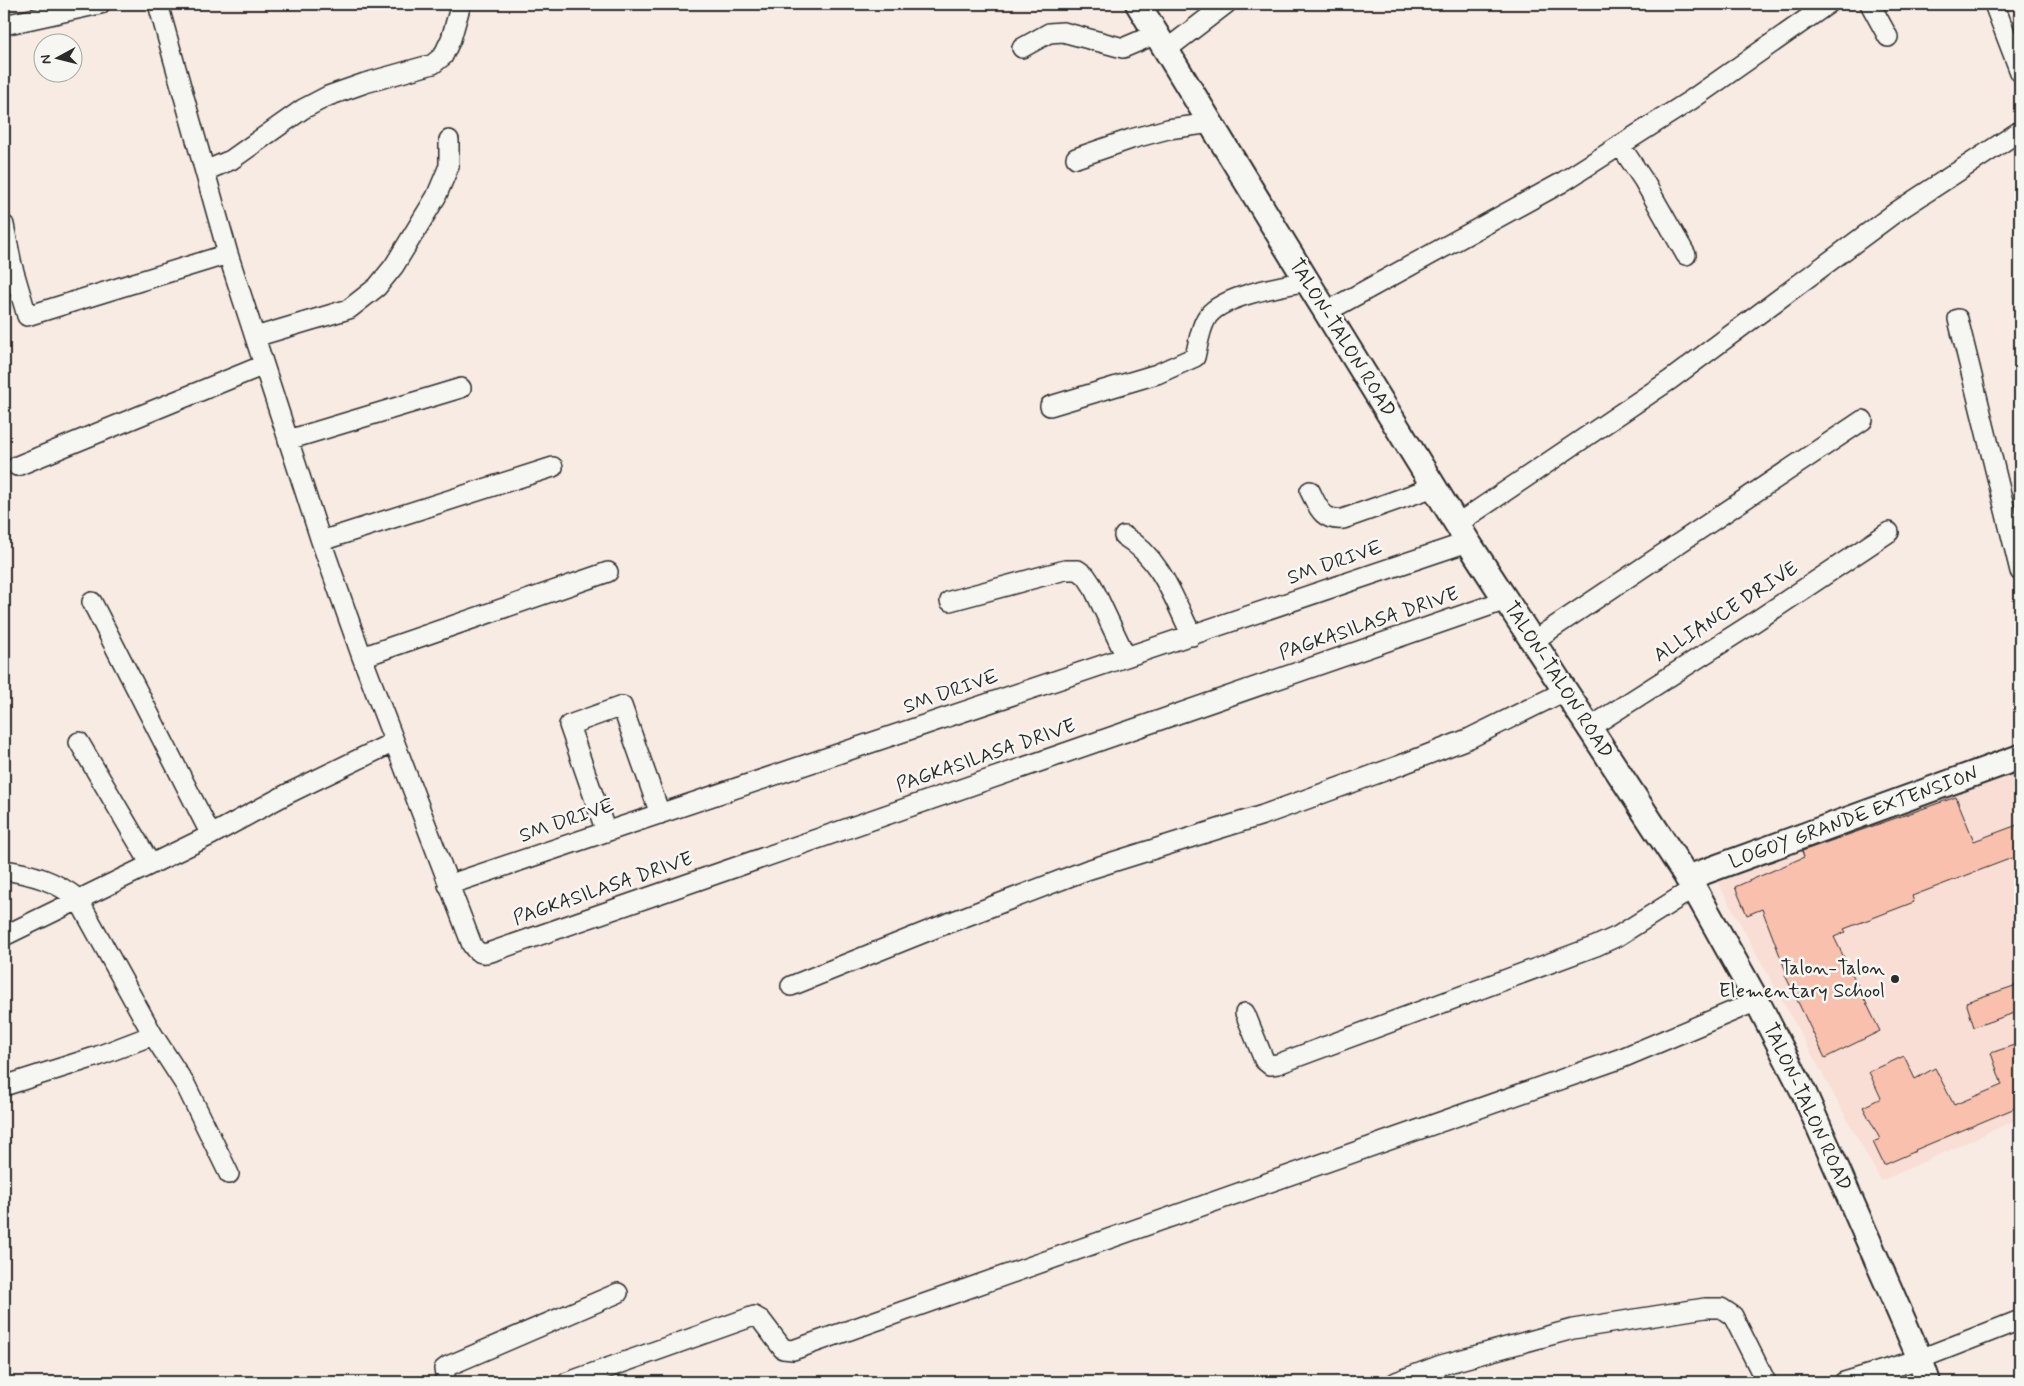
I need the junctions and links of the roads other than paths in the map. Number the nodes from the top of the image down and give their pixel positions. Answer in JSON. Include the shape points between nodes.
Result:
{"nodes":[{"id":1,"x":100,"y":4,"type":"edge"},
{"id":2,"x":158,"y":4,"type":"edge"},
{"id":3,"x":461,"y":4,"type":"edge"},
{"id":4,"x":1138,"y":4,"type":"edge"},
{"id":5,"x":1226,"y":4,"type":"edge"},
{"id":6,"x":1828,"y":4,"type":"edge"},
{"id":7,"x":1870,"y":4,"type":"edge"},
{"id":8,"x":1994,"y":4,"type":"edge"},
{"id":9,"x":1810,"y":9,"type":"edge"},
{"id":10,"x":4,"y":25,"type":"edge"},
{"id":11,"x":1888,"y":37,"type":"dead end"},
{"id":12,"x":1161,"y":42,"type":"junction"},
{"id":13,"x":1022,"y":48,"type":"dead end"},
{"id":14,"x":2020,"y":72,"type":"edge"},
{"id":15,"x":1212,"y":123,"type":"junction"},
{"id":16,"x":2020,"y":132,"type":"edge"},
{"id":17,"x":450,"y":140,"type":"dead end"},
{"id":18,"x":1620,"y":145,"type":"junction"},
{"id":19,"x":1076,"y":158,"type":"dead end"},
{"id":20,"x":205,"y":171,"type":"junction"},
{"id":21,"x":4,"y":225,"type":"edge"},
{"id":22,"x":228,"y":254,"type":"junction"},
{"id":23,"x":1686,"y":255,"type":"dead end"},
{"id":24,"x":8,"y":266,"type":"edge"},
{"id":25,"x":1307,"y":282,"type":"junction"},
{"id":26,"x":1326,"y":312,"type":"junction"},
{"id":27,"x":1958,"y":319,"type":"dead end"},
{"id":28,"x":255,"y":337,"type":"junction"},
{"id":29,"x":264,"y":365,"type":"junction"},
{"id":30,"x":461,"y":388,"type":"dead end"},
{"id":31,"x":1050,"y":406,"type":"dead end"},
{"id":32,"x":1863,"y":420,"type":"dead end"},
{"id":33,"x":288,"y":440,"type":"junction"},
{"id":34,"x":16,"y":466,"type":"dead end"},
{"id":35,"x":553,"y":468,"type":"dead end"},
{"id":36,"x":1434,"y":487,"type":"junction"},
{"id":37,"x":1310,"y":491,"type":"dead end"},
{"id":38,"x":1888,"y":532,"type":"dead end"},
{"id":39,"x":1463,"y":533,"type":"junction"},
{"id":40,"x":1124,"y":536,"type":"dead end"},
{"id":41,"x":321,"y":541,"type":"junction"},
{"id":42,"x":2020,"y":571,"type":"edge"},
{"id":43,"x":608,"y":572,"type":"dead end"},
{"id":44,"x":1506,"y":600,"type":"junction"},
{"id":45,"x":92,"y":602,"type":"dead end"},
{"id":46,"x":950,"y":602,"type":"dead end"},
{"id":47,"x":1192,"y":636,"type":"junction"},
{"id":48,"x":1533,"y":641,"type":"junction"},
{"id":49,"x":362,"y":657,"type":"junction"},
{"id":50,"x":1126,"y":657,"type":"junction"},
{"id":51,"x":1565,"y":691,"type":"junction"},
{"id":52,"x":1588,"y":728,"type":"junction"},
{"id":53,"x":79,"y":742,"type":"dead end"},
{"id":54,"x":394,"y":742,"type":"junction"},
{"id":55,"x":2020,"y":757,"type":"edge"},
{"id":56,"x":660,"y":814,"type":"junction"},
{"id":57,"x":606,"y":832,"type":"junction"},
{"id":58,"x":211,"y":835,"type":"junction"},
{"id":59,"x":150,"y":864,"type":"junction"},
{"id":60,"x":4,"y":870,"type":"edge"},
{"id":61,"x":1690,"y":883,"type":"junction"},
{"id":62,"x":448,"y":885,"type":"junction"},
{"id":63,"x":78,"y":899,"type":"junction"},
{"id":64,"x":4,"y":936,"type":"edge"},
{"id":65,"x":791,"y":986,"type":"dead end"},
{"id":66,"x":1757,"y":1001,"type":"junction"},
{"id":67,"x":1245,"y":1013,"type":"dead end"},
{"id":68,"x":153,"y":1035,"type":"junction"},
{"id":69,"x":4,"y":1086,"type":"edge"},
{"id":70,"x":229,"y":1174,"type":"dead end"},
{"id":71,"x":618,"y":1293,"type":"dead end"},
{"id":72,"x":2020,"y":1320,"type":"edge"},
{"id":73,"x":1922,"y":1375,"type":"edge"},
{"id":74,"x":446,"y":1382,"type":"edge"},
{"id":75,"x":568,"y":1382,"type":"edge"},
{"id":76,"x":1396,"y":1382,"type":"edge"},
{"id":77,"x":1766,"y":1382,"type":"edge"},
{"id":78,"x":1844,"y":1382,"type":"edge"}],
"edges":[{"from":1,"to":10,"type":"street"},
{"from":2,"to":20,"type":"street"},
{"from":3,"to":20,"type":"street","via":[[451,39],[443,56],[433,64],[328,96],[303,109],[231,160]]},
{"from":4,"to":12,"type":"street","name":"TALON-TALON ROAD"},
{"from":5,"to":12,"type":"street"},
{"from":6,"to":9,"type":"street"},
{"from":7,"to":11,"type":"street"},
{"from":8,"to":14,"type":"street"},
{"from":9,"to":18,"type":"street","via":[[1691,100]]},
{"from":12,"to":13,"type":"street","via":[[1123,48],[1062,32],[1049,34]]},
{"from":12,"to":15,"type":"street","name":"TALON-TALON ROAD"},
{"from":15,"to":19,"type":"street","via":[[1159,132]]},
{"from":15,"to":25,"type":"street","name":"TALON-TALON ROAD"},
{"from":16,"to":39,"type":"street","name":"SM DRIVE","via":[[1896,212]]},
{"from":17,"to":28,"type":"street","via":[[449,166],[436,197],[394,266],[377,287],[349,309]]},
{"from":18,"to":23,"type":"street"},
{"from":18,"to":26,"type":"street","via":[[1561,183]]},
{"from":20,"to":22,"type":"street"},
{"from":21,"to":24,"type":"street"},
{"from":22,"to":24,"type":"street","via":[[27,316]]},
{"from":22,"to":28,"type":"street"},
{"from":25,"to":26,"type":"street","name":"TALON-TALON ROAD"},
{"from":25,"to":31,"type":"street","via":[[1255,292],[1217,307],[1206,319],[1195,357],[1157,374]]},
{"from":26,"to":36,"type":"street","name":"TALON-TALON ROAD"},
{"from":27,"to":42,"type":"street"},
{"from":28,"to":29,"type":"street"},
{"from":29,"to":33,"type":"street"},
{"from":29,"to":34,"type":"street"},
{"from":30,"to":33,"type":"street"},
{"from":32,"to":48,"type":"street"},
{"from":33,"to":41,"type":"street"},
{"from":35,"to":41,"type":"street"},
{"from":36,"to":37,"type":"street","via":[[1334,520],[1323,514]]},
{"from":36,"to":39,"type":"street","name":"TALON-TALON ROAD"},
{"from":38,"to":52,"type":"street","name":"ALLIANCE DRIVE"},
{"from":39,"to":44,"type":"street","name":"TALON-TALON ROAD"},
{"from":39,"to":47,"type":"street","name":"SM DRIVE"},
{"from":40,"to":47,"type":"street","via":[[1149,555]]},
{"from":41,"to":49,"type":"street"},
{"from":43,"to":49,"type":"street"},
{"from":44,"to":48,"type":"street","name":"TALON-TALON ROAD"},
{"from":44,"to":62,"type":"street","name":"PAGKASILASA DRIVE","via":[[491,952],[475,950]]},
{"from":45,"to":58,"type":"street"},
{"from":46,"to":50,"type":"street","via":[[1065,570],[1078,570],[1092,585]]},
{"from":47,"to":50,"type":"street","name":"SM DRIVE"},
{"from":48,"to":51,"type":"street","name":"TALON-TALON ROAD"},
{"from":49,"to":54,"type":"street"},
{"from":50,"to":56,"type":"street","name":"SM DRIVE"},
{"from":51,"to":52,"type":"street","name":"TALON-TALON ROAD"},
{"from":51,"to":65,"type":"street","via":[[1470,738],[1398,766],[1263,815],[1086,870]]},
{"from":52,"to":61,"type":"street","name":"TALON-TALON ROAD"},
{"from":53,"to":59,"type":"street"},
{"from":54,"to":58,"type":"street"},
{"from":54,"to":62,"type":"street"},
{"from":55,"to":61,"type":"street","name":"LOGOY GRANDE EXTENSION"},
{"from":56,"to":57,"type":"street","name":"SM DRIVE"},
{"from":56,"to":57,"type":"street","via":[[622,706],[569,725]]},
{"from":57,"to":62,"type":"street","name":"SM DRIVE"},
{"from":58,"to":59,"type":"street"},
{"from":59,"to":63,"type":"street"},
{"from":60,"to":63,"type":"street","via":[[47,880],[65,888]]},
{"from":61,"to":66,"type":"street","name":"TALON-TALON ROAD"},
{"from":61,"to":67,"type":"street","via":[[1618,936],[1596,946],[1278,1064],[1270,1065],[1264,1060]]},
{"from":63,"to":64,"type":"street"},
{"from":63,"to":68,"type":"street"},
{"from":66,"to":73,"type":"street","name":"TALON-TALON ROAD","via":[[1804,1093]]},
{"from":66,"to":75,"type":"street","via":[[1622,1058],[793,1350],[783,1349],[761,1320],[754,1316]]},
{"from":68,"to":69,"type":"street"},
{"from":68,"to":70,"type":"street","via":[[186,1086]]},
{"from":71,"to":74,"type":"street","via":[[448,1366],[444,1369]]},
{"from":72,"to":73,"type":"street"},
{"from":73,"to":78,"type":"street"},
{"from":76,"to":77,"type":"street","via":[[1440,1365],[1573,1329],[1705,1308],[1722,1308],[1733,1316]]}]}
